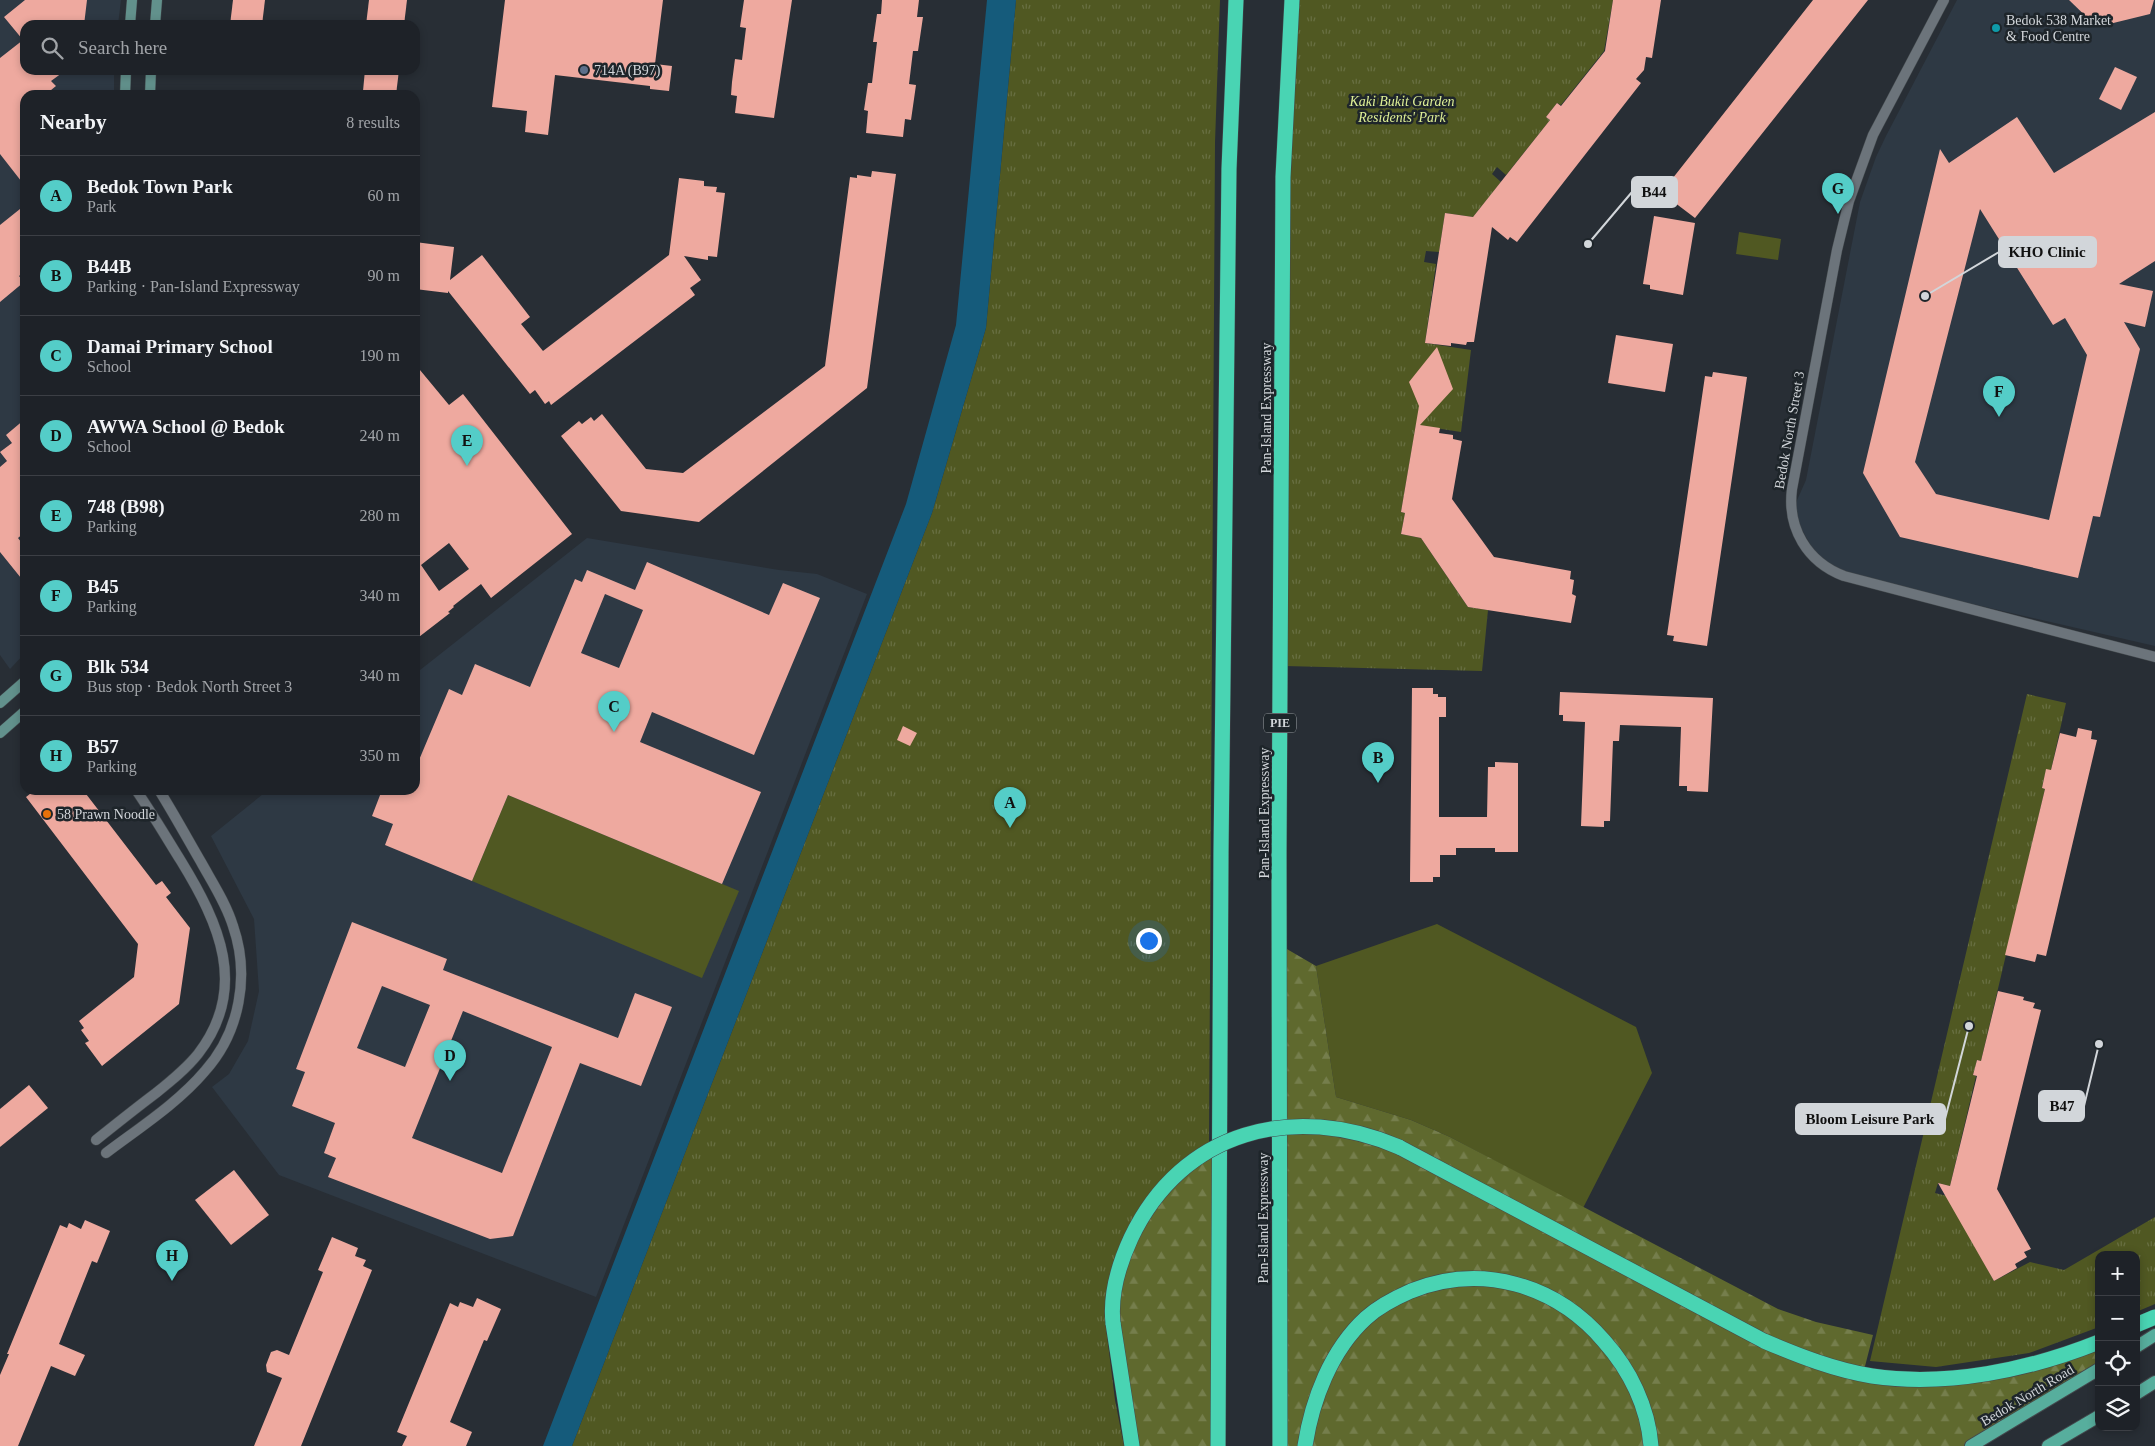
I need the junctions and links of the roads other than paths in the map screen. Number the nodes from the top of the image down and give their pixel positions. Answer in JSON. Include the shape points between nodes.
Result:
{"nodes":[{"id":1,"x":132,"y":0,"type":"edge"},
{"id":2,"x":157,"y":0,"type":"edge"},
{"id":3,"x":1236,"y":0,"type":"edge"},
{"id":4,"x":1292,"y":0,"type":"edge"},
{"id":5,"x":1944,"y":0,"type":"edge"},
{"id":6,"x":130,"y":20,"type":"edge"},
{"id":7,"x":155,"y":20,"type":"edge"},
{"id":8,"x":126,"y":75,"type":"edge"},
{"id":9,"x":151,"y":75,"type":"edge"},
{"id":10,"x":125,"y":90,"type":"edge"},
{"id":11,"x":150,"y":90,"type":"edge"},
{"id":12,"x":2155,"y":657,"type":"edge"},
{"id":13,"x":20,"y":685,"type":"edge"},
{"id":14,"x":0,"y":703,"type":"edge"},
{"id":15,"x":20,"y":716,"type":"edge"},
{"id":16,"x":20,"y":722,"type":"edge"},
{"id":17,"x":12,"y":723,"type":"junction"},
{"id":18,"x":0,"y":733,"type":"edge"},
{"id":19,"x":139,"y":795,"type":"edge"},
{"id":20,"x":162,"y":795,"type":"edge"},
{"id":21,"x":96,"y":1140,"type":"dead end"},
{"id":22,"x":106,"y":1153,"type":"dead end"},
{"id":23,"x":2155,"y":1317,"type":"edge"},
{"id":24,"x":2140,"y":1323,"type":"edge"},
{"id":25,"x":2155,"y":1335,"type":"edge"},
{"id":26,"x":2095,"y":1343,"type":"edge"},
{"id":27,"x":2140,"y":1344,"type":"edge"},
{"id":28,"x":2095,"y":1371,"type":"edge"},
{"id":29,"x":2155,"y":1382,"type":"edge"},
{"id":30,"x":2140,"y":1391,"type":"edge"},
{"id":31,"x":2095,"y":1418,"type":"edge"},
{"id":32,"x":1132,"y":1446,"type":"edge"},
{"id":33,"x":1218,"y":1446,"type":"edge"},
{"id":34,"x":1280,"y":1446,"type":"edge"},
{"id":35,"x":1304,"y":1446,"type":"edge"},
{"id":36,"x":1652,"y":1446,"type":"edge"},
{"id":37,"x":1971,"y":1446,"type":"edge"},
{"id":38,"x":2048,"y":1446,"type":"edge"}],
"edges":[{"from":1,"to":6,"type":"main road"},
{"from":2,"to":7,"type":"main road"},
{"from":3,"to":33,"type":"highway","via":[[1228,208]]},
{"from":4,"to":34,"type":"highway","name":"Pan-Island Expressway","number":"PIE","via":[[1283,187]]},
{"from":5,"to":12,"type":"street","name":"Bedok North Street 3","via":[[1873,135],[1849,201],[1836,250],[1792,488],[1794,526],[1813,557],[1844,576]]},
{"from":8,"to":10,"type":"main road"},
{"from":9,"to":11,"type":"main road"},
{"from":13,"to":14,"type":"main road"},
{"from":15,"to":17,"type":"main road"},
{"from":16,"to":17,"type":"main road"},
{"from":17,"to":18,"type":"main road"},
{"from":19,"to":21,"type":"street","via":[[187,871],[214,923],[223,953],[224,990],[214,1027],[198,1055],[183,1071]]},
{"from":20,"to":22,"type":"street","via":[[229,914],[239,949],[240,997],[234,1021],[218,1054],[195,1082]]},
{"from":23,"to":24,"type":"highway"},
{"from":25,"to":27,"type":"main road"},
{"from":26,"to":32,"type":"highway","bridge":true,"via":[[2031,1364],[1947,1378],[1872,1376],[1823,1364],[1764,1341],[1399,1148],[1345,1130],[1294,1126],[1249,1133],[1211,1151],[1164,1188],[1138,1226],[1117,1278],[1113,1304],[1113,1323]]},
{"from":28,"to":37,"type":"main road","name":"Bedok North Road"},
{"from":29,"to":30,"type":"main road"},
{"from":31,"to":38,"type":"main road"},
{"from":35,"to":36,"type":"highway","via":[[1310,1415],[1322,1383],[1344,1344],[1361,1323],[1380,1307],[1401,1296],[1441,1282],[1474,1278],[1537,1292],[1570,1310],[1594,1330],[1623,1364],[1634,1384]]}]}
